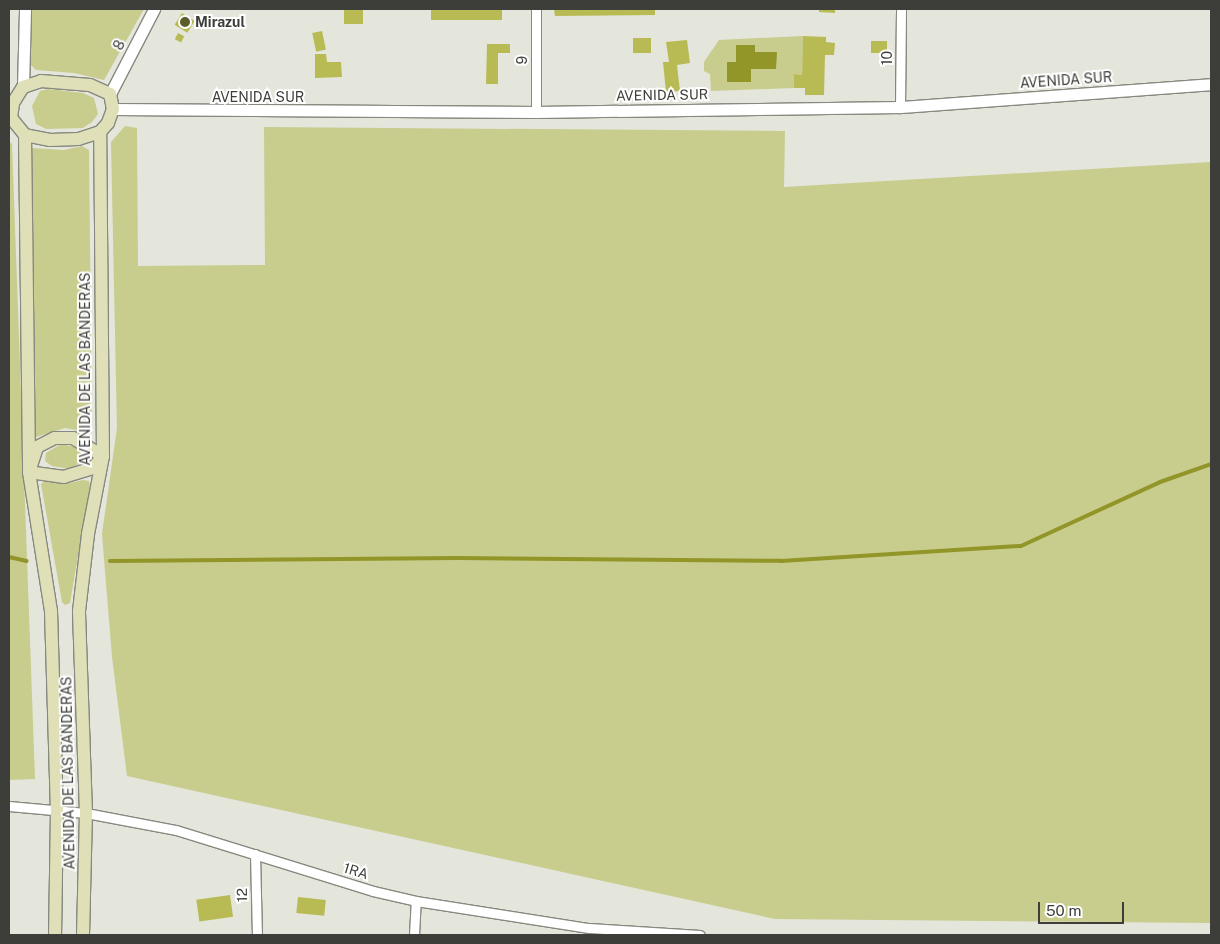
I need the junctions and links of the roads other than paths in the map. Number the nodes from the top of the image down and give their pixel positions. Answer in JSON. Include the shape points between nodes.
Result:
{"nodes":[{"id":1,"x":24,"y":9,"type":"edge"},
{"id":2,"x":154,"y":9,"type":"edge"},
{"id":3,"x":536,"y":9,"type":"edge"},
{"id":4,"x":901,"y":9,"type":"edge"},
{"id":5,"x":1211,"y":84,"type":"edge"},
{"id":6,"x":23,"y":87,"type":"junction"},
{"id":7,"x":110,"y":94,"type":"junction"},
{"id":8,"x":11,"y":103,"type":"edge"},
{"id":9,"x":900,"y":107,"type":"junction"},
{"id":10,"x":113,"y":109,"type":"junction"},
{"id":11,"x":536,"y":112,"type":"junction"},
{"id":12,"x":10,"y":118,"type":"edge"},
{"id":13,"x":100,"y":132,"type":"junction"},
{"id":14,"x":25,"y":135,"type":"junction"},
{"id":15,"x":102,"y":456,"type":"junction"},
{"id":16,"x":29,"y":472,"type":"junction"},
{"id":17,"x":9,"y":806,"type":"edge"},
{"id":18,"x":56,"y":810,"type":"junction"},
{"id":19,"x":86,"y":813,"type":"junction"},
{"id":20,"x":255,"y":854,"type":"junction"},
{"id":21,"x":416,"y":901,"type":"junction"},
{"id":22,"x":589,"y":932,"type":"edge"},
{"id":23,"x":55,"y":935,"type":"edge"},
{"id":24,"x":83,"y":935,"type":"edge"},
{"id":25,"x":257,"y":935,"type":"edge"},
{"id":26,"x":414,"y":935,"type":"edge"},
{"id":27,"x":700,"y":935,"type":"edge"}],
"edges":[{"from":1,"to":6,"type":"street"},
{"from":2,"to":7,"type":"street","name":"8"},
{"from":3,"to":11,"type":"street","name":"9"},
{"from":4,"to":9,"type":"street","name":"10"},
{"from":5,"to":9,"type":"street","name":"AVENIDA SUR"},
{"from":6,"to":7,"type":"main road","via":[[41,81],[64,81],[90,84]]},
{"from":6,"to":8,"type":"main road"},
{"from":7,"to":10,"type":"main road"},
{"from":8,"to":12,"type":"main road"},
{"from":9,"to":11,"type":"street","name":"AVENIDA SUR"},
{"from":10,"to":11,"type":"street","name":"AVENIDA SUR"},
{"from":10,"to":13,"type":"main road","via":[[108,123]]},
{"from":12,"to":14,"type":"main road"},
{"from":13,"to":14,"type":"main road","via":[[78,139],[50,140]]},
{"from":13,"to":15,"type":"main road","name":"AVENIDA DE LAS BANDERAS"},
{"from":14,"to":16,"type":"main road","name":"AVENIDA DE LAS BANDERAS"},
{"from":15,"to":16,"type":"main road","via":[[93,468],[64,477]]},
{"from":15,"to":16,"type":"main road","via":[[73,438],[55,438],[37,447]]},
{"from":15,"to":19,"type":"main road","name":"AVENIDA DE LAS BANDERAS","via":[[88,534],[80,611]]},
{"from":16,"to":18,"type":"main road","name":"AVENIDA DE LAS BANDERAS","via":[[52,611]]},
{"from":17,"to":18,"type":"street","name":"1RA"},
{"from":18,"to":19,"type":"street","name":"1RA"},
{"from":18,"to":23,"type":"main road","name":"AVENIDA DE LAS BANDERAS"},
{"from":19,"to":20,"type":"street","name":"1RA","via":[[176,830]]},
{"from":19,"to":24,"type":"main road","name":"AVENIDA DE LAS BANDERAS"},
{"from":20,"to":21,"type":"street","name":"1RA"},
{"from":20,"to":25,"type":"street","name":"12"},
{"from":21,"to":22,"type":"street","name":"1RA"},
{"from":21,"to":26,"type":"street"},
{"from":22,"to":27,"type":"street","name":"1RA"}]}
